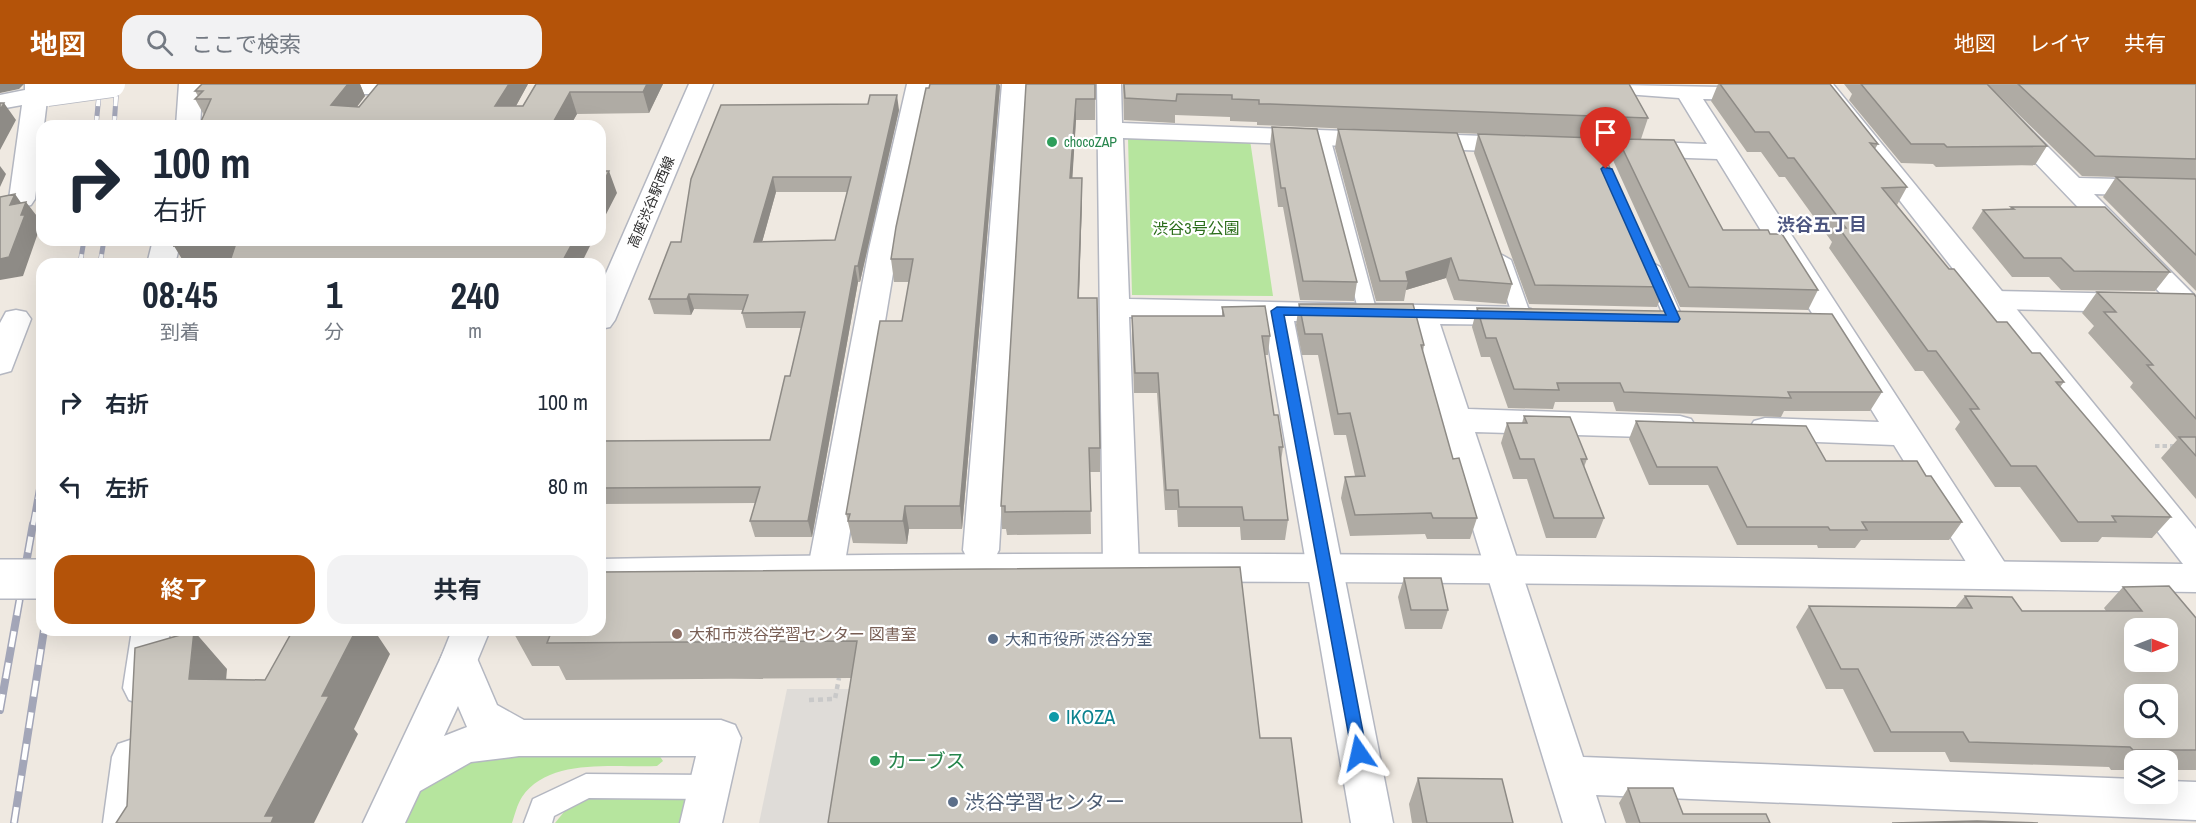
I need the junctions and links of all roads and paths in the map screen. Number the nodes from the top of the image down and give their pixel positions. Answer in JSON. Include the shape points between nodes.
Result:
{"nodes":[{"id":1,"x":112,"y":84,"type":"edge"},
{"id":2,"x":701,"y":84,"type":"edge"},
{"id":3,"x":919,"y":84,"type":"edge"},
{"id":4,"x":1014,"y":84,"type":"edge"},
{"id":5,"x":1108,"y":84,"type":"edge"},
{"id":6,"x":1585,"y":84,"type":"edge"},
{"id":7,"x":1972,"y":84,"type":"edge"},
{"id":8,"x":389,"y":85,"type":"edge"},
{"id":9,"x":191,"y":86,"type":"edge"},
{"id":10,"x":295,"y":87,"type":"edge"},
{"id":11,"x":260,"y":88,"type":"edge"},
{"id":12,"x":39,"y":91,"type":"edge"},
{"id":13,"x":1810,"y":91,"type":"edge"},
{"id":14,"x":1687,"y":92,"type":"junction"},
{"id":15,"x":0,"y":102,"type":"edge"},
{"id":16,"x":369,"y":110,"type":"edge"},
{"id":17,"x":188,"y":120,"type":"edge"},
{"id":18,"x":1110,"y":130,"type":"junction"},
{"id":19,"x":1322,"y":137,"type":"junction"},
{"id":20,"x":1726,"y":152,"type":"junction"},
{"id":21,"x":2071,"y":186,"type":"junction"},
{"id":22,"x":2196,"y":189,"type":"edge"},
{"id":23,"x":22,"y":199,"type":"dead end"},
{"id":24,"x":1495,"y":240,"type":"edge"},
{"id":25,"x":1645,"y":255,"type":"edge"},
{"id":26,"x":610,"y":276,"type":"edge"},
{"id":27,"x":606,"y":294,"type":"edge"},
{"id":28,"x":1994,"y":300,"type":"junction"},
{"id":29,"x":2193,"y":307,"type":"edge"},
{"id":30,"x":1115,"y":308,"type":"junction"},
{"id":31,"x":1277,"y":311,"type":"junction"},
{"id":32,"x":1368,"y":313,"type":"junction"},
{"id":33,"x":1422,"y":314,"type":"junction"},
{"id":34,"x":1534,"y":316,"type":"joint"},
{"id":35,"x":1639,"y":318,"type":"edge"},
{"id":36,"x":16,"y":319,"type":"dead end"},
{"id":37,"x":1685,"y":319,"type":"joint"},
{"id":38,"x":1799,"y":321,"type":"edge"},
{"id":39,"x":1833,"y":322,"type":"junction"},
{"id":40,"x":0,"y":364,"type":"edge"},
{"id":41,"x":1455,"y":420,"type":"junction"},
{"id":42,"x":1904,"y":434,"type":"junction"},
{"id":43,"x":2143,"y":446,"type":"dead end"},
{"id":44,"x":2186,"y":446,"type":"edge"},
{"id":45,"x":981,"y":550,"type":"dead end"},
{"id":46,"x":2196,"y":554,"type":"edge"},
{"id":47,"x":1324,"y":566,"type":"junction"},
{"id":48,"x":1121,"y":567,"type":"junction"},
{"id":49,"x":826,"y":568,"type":"junction"},
{"id":50,"x":1501,"y":568,"type":"junction"},
{"id":51,"x":606,"y":573,"type":"edge"},
{"id":52,"x":1992,"y":573,"type":"junction"},
{"id":53,"x":2196,"y":578,"type":"edge"},
{"id":54,"x":0,"y":579,"type":"edge"},
{"id":55,"x":36,"y":579,"type":"edge"},
{"id":56,"x":150,"y":636,"type":"edge"},
{"id":57,"x":465,"y":645,"type":"edge"},
{"id":58,"x":839,"y":678,"type":"dead end"},
{"id":59,"x":809,"y":700,"type":"dead end"},
{"id":60,"x":519,"y":738,"type":"junction"},
{"id":61,"x":1568,"y":775,"type":"junction"},
{"id":62,"x":403,"y":779,"type":"junction"},
{"id":63,"x":2196,"y":801,"type":"edge"},
{"id":64,"x":705,"y":805,"type":"edge"},
{"id":65,"x":124,"y":823,"type":"edge"},
{"id":66,"x":384,"y":823,"type":"edge"},
{"id":67,"x":538,"y":823,"type":"edge"},
{"id":68,"x":1372,"y":823,"type":"edge"},
{"id":69,"x":1584,"y":823,"type":"edge"}],
"edges":[{"from":1,"to":12,"type":"street","bridge":true},
{"from":2,"to":26,"type":"street","name":"高座渋谷駅西線"},
{"from":3,"to":49,"type":"street","via":[[883,249]]},
{"from":4,"to":45,"type":"street"},
{"from":5,"to":18,"type":"street"},
{"from":6,"to":14,"type":"street"},
{"from":7,"to":21,"type":"street"},
{"from":8,"to":10,"type":"street"},
{"from":8,"to":16,"type":"street"},
{"from":9,"to":11,"type":"street"},
{"from":9,"to":17,"type":"street"},
{"from":12,"to":15,"type":"street"},
{"from":12,"to":23,"type":"street"},
{"from":13,"to":14,"type":"street"},
{"from":13,"to":28,"type":"street"},
{"from":14,"to":20,"type":"street"},
{"from":18,"to":19,"type":"street"},
{"from":18,"to":30,"type":"street"},
{"from":19,"to":20,"type":"street","via":[[1464,153],[1602,158]]},
{"from":19,"to":32,"type":"lane"},
{"from":20,"to":39,"type":"street"},
{"from":21,"to":22,"type":"street"},
{"from":21,"to":29,"type":"street"},
{"from":24,"to":34,"type":"lane"},
{"from":25,"to":37,"type":"lane"},
{"from":26,"to":27,"type":"street","name":"高座渋谷駅西線"},
{"from":28,"to":29,"type":"street"},
{"from":28,"to":46,"type":"street"},
{"from":30,"to":31,"type":"street"},
{"from":30,"to":48,"type":"street"},
{"from":31,"to":32,"type":"street"},
{"from":31,"to":47,"type":"street"},
{"from":32,"to":33,"type":"street"},
{"from":33,"to":34,"type":"street"},
{"from":33,"to":41,"type":"street"},
{"from":35,"to":37,"type":"street"},
{"from":36,"to":40,"type":"street"},
{"from":38,"to":39,"type":"street"},
{"from":39,"to":42,"type":"street"},
{"from":41,"to":42,"type":"street"},
{"from":41,"to":50,"type":"street"},
{"from":42,"to":52,"type":"street"},
{"from":43,"to":44,"type":"path"},
{"from":47,"to":48,"type":"street"},
{"from":47,"to":50,"type":"street"},
{"from":47,"to":68,"type":"street"},
{"from":48,"to":49,"type":"street"},
{"from":49,"to":51,"type":"street"},
{"from":50,"to":52,"type":"street"},
{"from":50,"to":61,"type":"street"},
{"from":52,"to":53,"type":"street"},
{"from":54,"to":55,"type":"street","bridge":true},
{"from":56,"to":65,"type":"street"},
{"from":57,"to":60,"type":"street","via":[[482,717]]},
{"from":57,"to":62,"type":"street"},
{"from":58,"to":59,"type":"path","via":[[835,699]]},
{"from":60,"to":62,"type":"street","via":[[467,745]]},
{"from":60,"to":64,"type":"street","via":[[721,738]]},
{"from":61,"to":63,"type":"street"},
{"from":61,"to":69,"type":"street"},
{"from":62,"to":66,"type":"street"},
{"from":64,"to":67,"type":"lane","via":[[586,786],[543,808]]}]}
